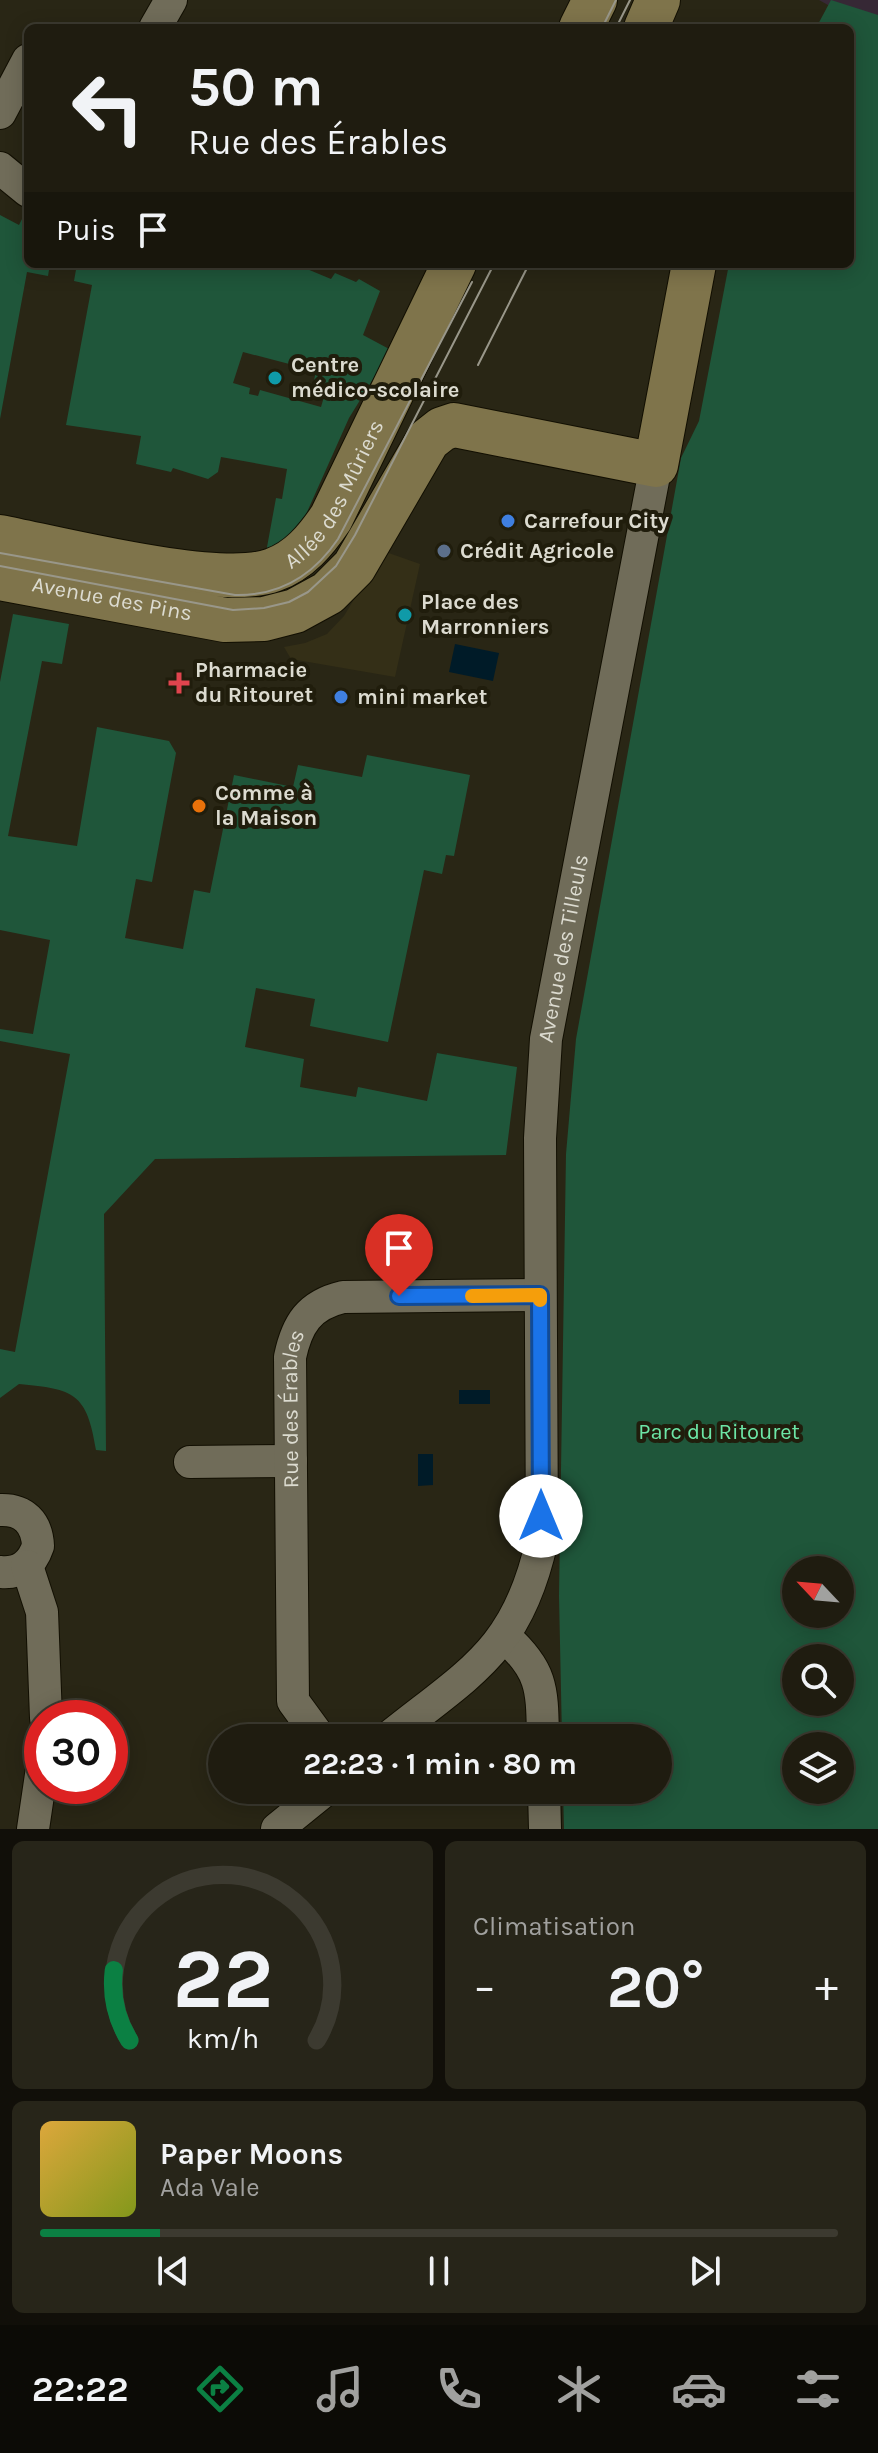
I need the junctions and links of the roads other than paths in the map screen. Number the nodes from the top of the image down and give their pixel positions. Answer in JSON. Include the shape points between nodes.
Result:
{"nodes":[{"id":1,"x":171,"y":0,"type":"edge"},
{"id":2,"x":595,"y":0,"type":"edge"},
{"id":3,"x":658,"y":0,"type":"edge"},
{"id":4,"x":157,"y":24,"type":"edge"},
{"id":5,"x":583,"y":24,"type":"edge"},
{"id":6,"x":648,"y":24,"type":"edge"},
{"id":7,"x":24,"y":68,"type":"edge"},
{"id":8,"x":0,"y":113,"type":"edge"},
{"id":9,"x":0,"y":168,"type":"edge"},
{"id":10,"x":24,"y":188,"type":"edge"},
{"id":11,"x":452,"y":268,"type":"edge"},
{"id":12,"x":693,"y":268,"type":"edge"},
{"id":13,"x":656,"y":465,"type":"junction"},
{"id":14,"x":0,"y":537,"type":"edge"},
{"id":15,"x":211,"y":576,"type":"joint"},
{"id":16,"x":0,"y":578,"type":"edge"},
{"id":17,"x":540,"y":1295,"type":"junction"},
{"id":18,"x":291,"y":1461,"type":"junction"},
{"id":19,"x":190,"y":1462,"type":"dead end"},
{"id":20,"x":0,"y":1510,"type":"edge"},
{"id":21,"x":13,"y":1569,"type":"edge"},
{"id":22,"x":505,"y":1637,"type":"junction"},
{"id":23,"x":45,"y":1700,"type":"edge"},
{"id":24,"x":310,"y":1724,"type":"edge"},
{"id":25,"x":405,"y":1724,"type":"edge"},
{"id":26,"x":542,"y":1724,"type":"edge"},
{"id":27,"x":37,"y":1804,"type":"edge"},
{"id":28,"x":312,"y":1804,"type":"edge"},
{"id":29,"x":544,"y":1804,"type":"edge"},
{"id":30,"x":292,"y":1825,"type":"edge"},
{"id":31,"x":33,"y":1829,"type":"edge"},
{"id":32,"x":545,"y":1829,"type":"edge"}],
"edges":[{"from":1,"to":4,"type":"street"},
{"from":2,"to":5,"type":"street"},
{"from":3,"to":6,"type":"street"},
{"from":7,"to":8,"type":"street"},
{"from":9,"to":10,"type":"street"},
{"from":11,"to":15,"type":"street","name":"Allée des Mûriers","via":[[315,541],[275,570]]},
{"from":12,"to":13,"type":"street","name":"Avenue des Tilleuls"},
{"from":13,"to":16,"type":"street","name":"Avenue des Pins","via":[[454,425],[428,440],[365,551],[337,586],[280,616],[225,620]]},
{"from":13,"to":17,"type":"street","name":"Avenue des Tilleuls","via":[[546,1039]]},
{"from":14,"to":15,"type":"street","name":"Avenue des Pins"},
{"from":17,"to":18,"type":"street","name":"Rue des Érables","via":[[343,1297],[308,1312],[295,1331],[290,1357]]},
{"from":17,"to":22,"type":"street","name":"Avenue des Tilleuls","via":[[542,1540],[533,1583]]},
{"from":18,"to":19,"type":"street"},
{"from":18,"to":24,"type":"street","name":"Rue des Érables","via":[[293,1701]]},
{"from":20,"to":21,"type":"street","via":[[20,1512],[33,1523],[38,1546]]},
{"from":21,"to":23,"type":"street","via":[[42,1612]]},
{"from":22,"to":25,"type":"street","name":"Avenue des Tilleuls"},
{"from":22,"to":26,"type":"street","via":[[527,1656],[540,1678]]},
{"from":27,"to":31,"type":"street"},
{"from":28,"to":30,"type":"street"},
{"from":29,"to":32,"type":"street"}]}
